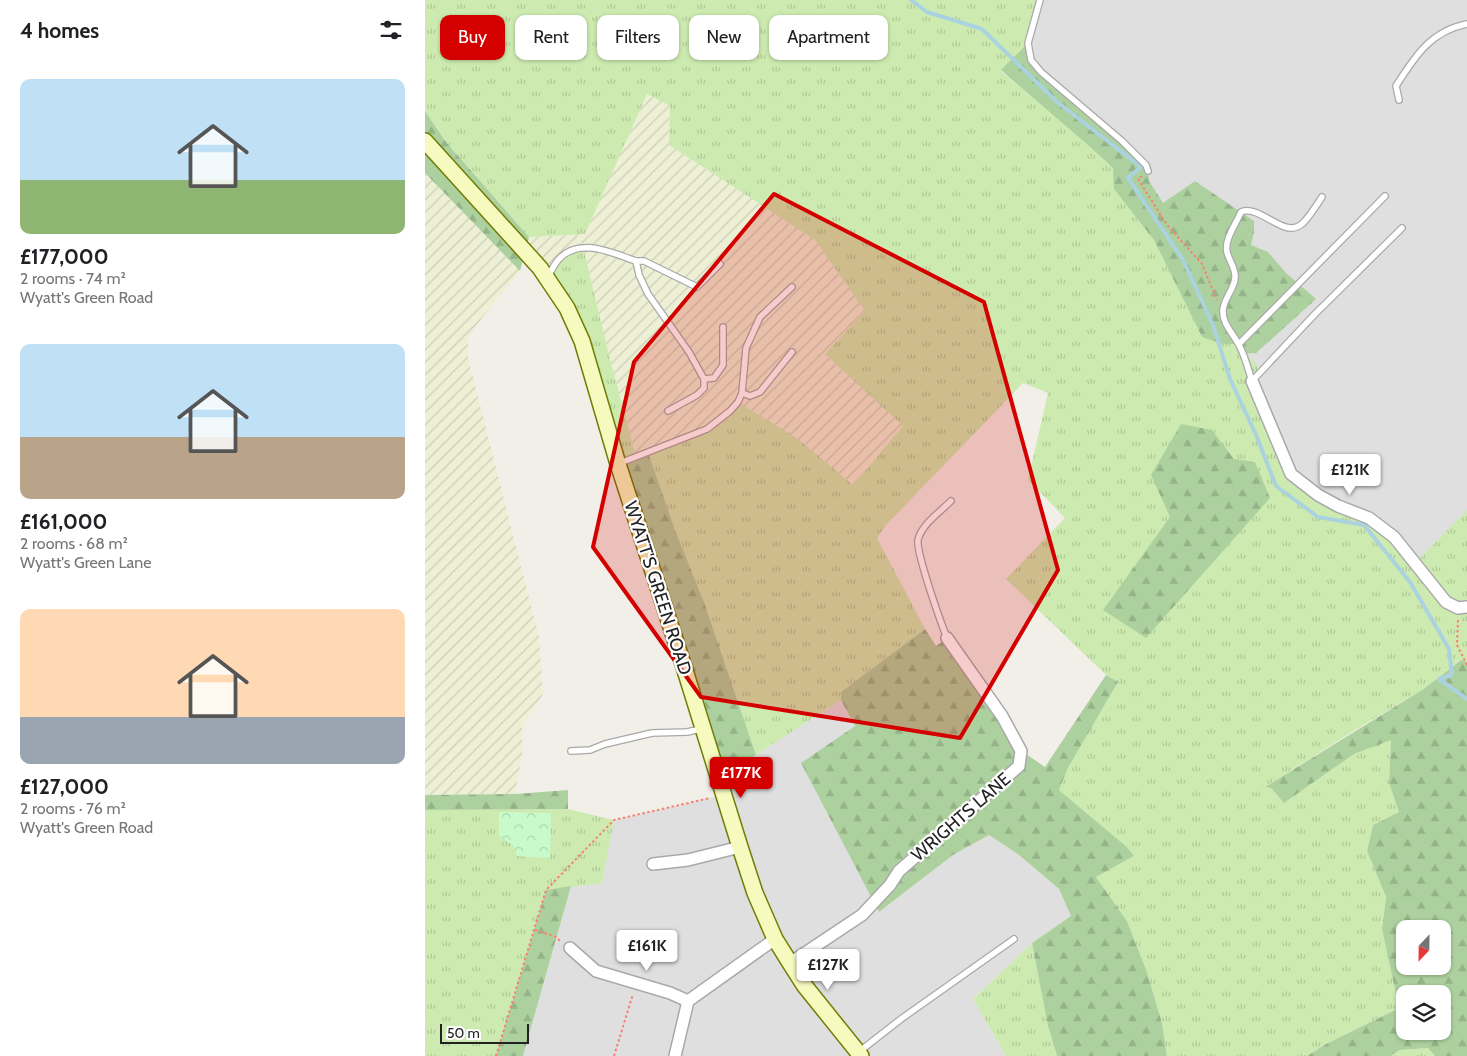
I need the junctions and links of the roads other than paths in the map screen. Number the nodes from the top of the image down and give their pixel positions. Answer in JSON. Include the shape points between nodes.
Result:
{"nodes":[{"id":1,"x":1040,"y":0,"type":"edge"},
{"id":2,"x":1467,"y":24,"type":"edge"},
{"id":3,"x":1399,"y":100,"type":"dead end"},
{"id":4,"x":425,"y":141,"type":"edge"},
{"id":5,"x":1148,"y":171,"type":"road end"},
{"id":6,"x":1385,"y":196,"type":"dead end"},
{"id":7,"x":1322,"y":197,"type":"dead end"},
{"id":8,"x":1402,"y":228,"type":"dead end"},
{"id":9,"x":636,"y":260,"type":"junction"},
{"id":10,"x":720,"y":264,"type":"dead end"},
{"id":11,"x":547,"y":277,"type":"junction"},
{"id":12,"x":792,"y":288,"type":"dead end"},
{"id":13,"x":723,"y":328,"type":"dead end"},
{"id":14,"x":1239,"y":344,"type":"junction"},
{"id":15,"x":792,"y":352,"type":"dead end"},
{"id":16,"x":704,"y":379,"type":"junction"},
{"id":17,"x":1252,"y":381,"type":"junction"},
{"id":18,"x":742,"y":393,"type":"junction"},
{"id":19,"x":668,"y":411,"type":"dead end"},
{"id":20,"x":618,"y":464,"type":"junction"},
{"id":21,"x":951,"y":501,"type":"dead end"},
{"id":22,"x":1463,"y":607,"type":"edge"},
{"id":23,"x":947,"y":638,"type":"joint"},
{"id":24,"x":703,"y":729,"type":"junction"},
{"id":25,"x":571,"y":750,"type":"dead end"},
{"id":26,"x":739,"y":847,"type":"junction"},
{"id":27,"x":653,"y":864,"type":"dead end"},
{"id":28,"x":775,"y":939,"type":"junction"},
{"id":29,"x":1014,"y":940,"type":"dead end"},
{"id":30,"x":570,"y":948,"type":"road end"},
{"id":31,"x":790,"y":964,"type":"junction"},
{"id":32,"x":688,"y":1001,"type":"junction"},
{"id":33,"x":859,"y":1054,"type":"edge"},
{"id":34,"x":675,"y":1056,"type":"edge"}],
"edges":[{"from":1,"to":5,"type":"lane","via":[[1028,43],[1031,60],[1122,141]]},
{"from":2,"to":3,"type":"lane","via":[[1439,34],[1425,45],[1397,86]]},
{"from":4,"to":11,"type":"street","name":"WYATT'S GREEN ROAD"},
{"from":6,"to":14,"type":"lane"},
{"from":7,"to":14,"type":"lane","via":[[1302,225],[1294,228],[1285,228],[1253,211],[1241,212],[1226,246],[1235,276],[1223,305],[1229,329]]},
{"from":8,"to":17,"type":"lane"},
{"from":9,"to":10,"type":"lane","via":[[697,287]]},
{"from":9,"to":11,"type":"lane","via":[[583,247],[571,250],[559,259]]},
{"from":9,"to":16,"type":"lane","via":[[648,294]]},
{"from":11,"to":20,"type":"street","name":"WYATT'S GREEN ROAD","via":[[567,308],[582,341]]},
{"from":12,"to":18,"type":"lane","via":[[760,317],[746,348]]},
{"from":13,"to":16,"type":"lane","via":[[723,366],[714,378]]},
{"from":14,"to":17,"type":"lane"},
{"from":15,"to":18,"type":"lane","via":[[760,392],[751,396]]},
{"from":16,"to":19,"type":"lane","via":[[704,388],[697,395]]},
{"from":17,"to":22,"type":"street","via":[[1291,474],[1318,496],[1369,518],[1394,537],[1446,602]]},
{"from":18,"to":20,"type":"lane","via":[[730,411],[707,429]]},
{"from":20,"to":24,"type":"street","name":"WYATT'S GREEN ROAD"},
{"from":21,"to":23,"type":"lane","via":[[924,528],[918,540],[920,556]]},
{"from":23,"to":31,"type":"street","name":"WRIGHTS LANE","via":[[1002,716],[1021,751],[1019,766],[899,871],[890,886],[862,915]]},
{"from":24,"to":25,"type":"lane","via":[[652,733],[590,750]]},
{"from":24,"to":26,"type":"street","name":"WYATT'S GREEN ROAD"},
{"from":26,"to":27,"type":"street","via":[[688,860]]},
{"from":26,"to":28,"type":"street","name":"WYATT'S GREEN ROAD"},
{"from":28,"to":31,"type":"street","name":"WYATT'S GREEN ROAD"},
{"from":28,"to":32,"type":"street"},
{"from":29,"to":33,"type":"lane","via":[[901,1020]]},
{"from":30,"to":32,"type":"street","via":[[596,971]]},
{"from":31,"to":33,"type":"street","name":"WYATT'S GREEN ROAD"},
{"from":32,"to":34,"type":"street"}]}
